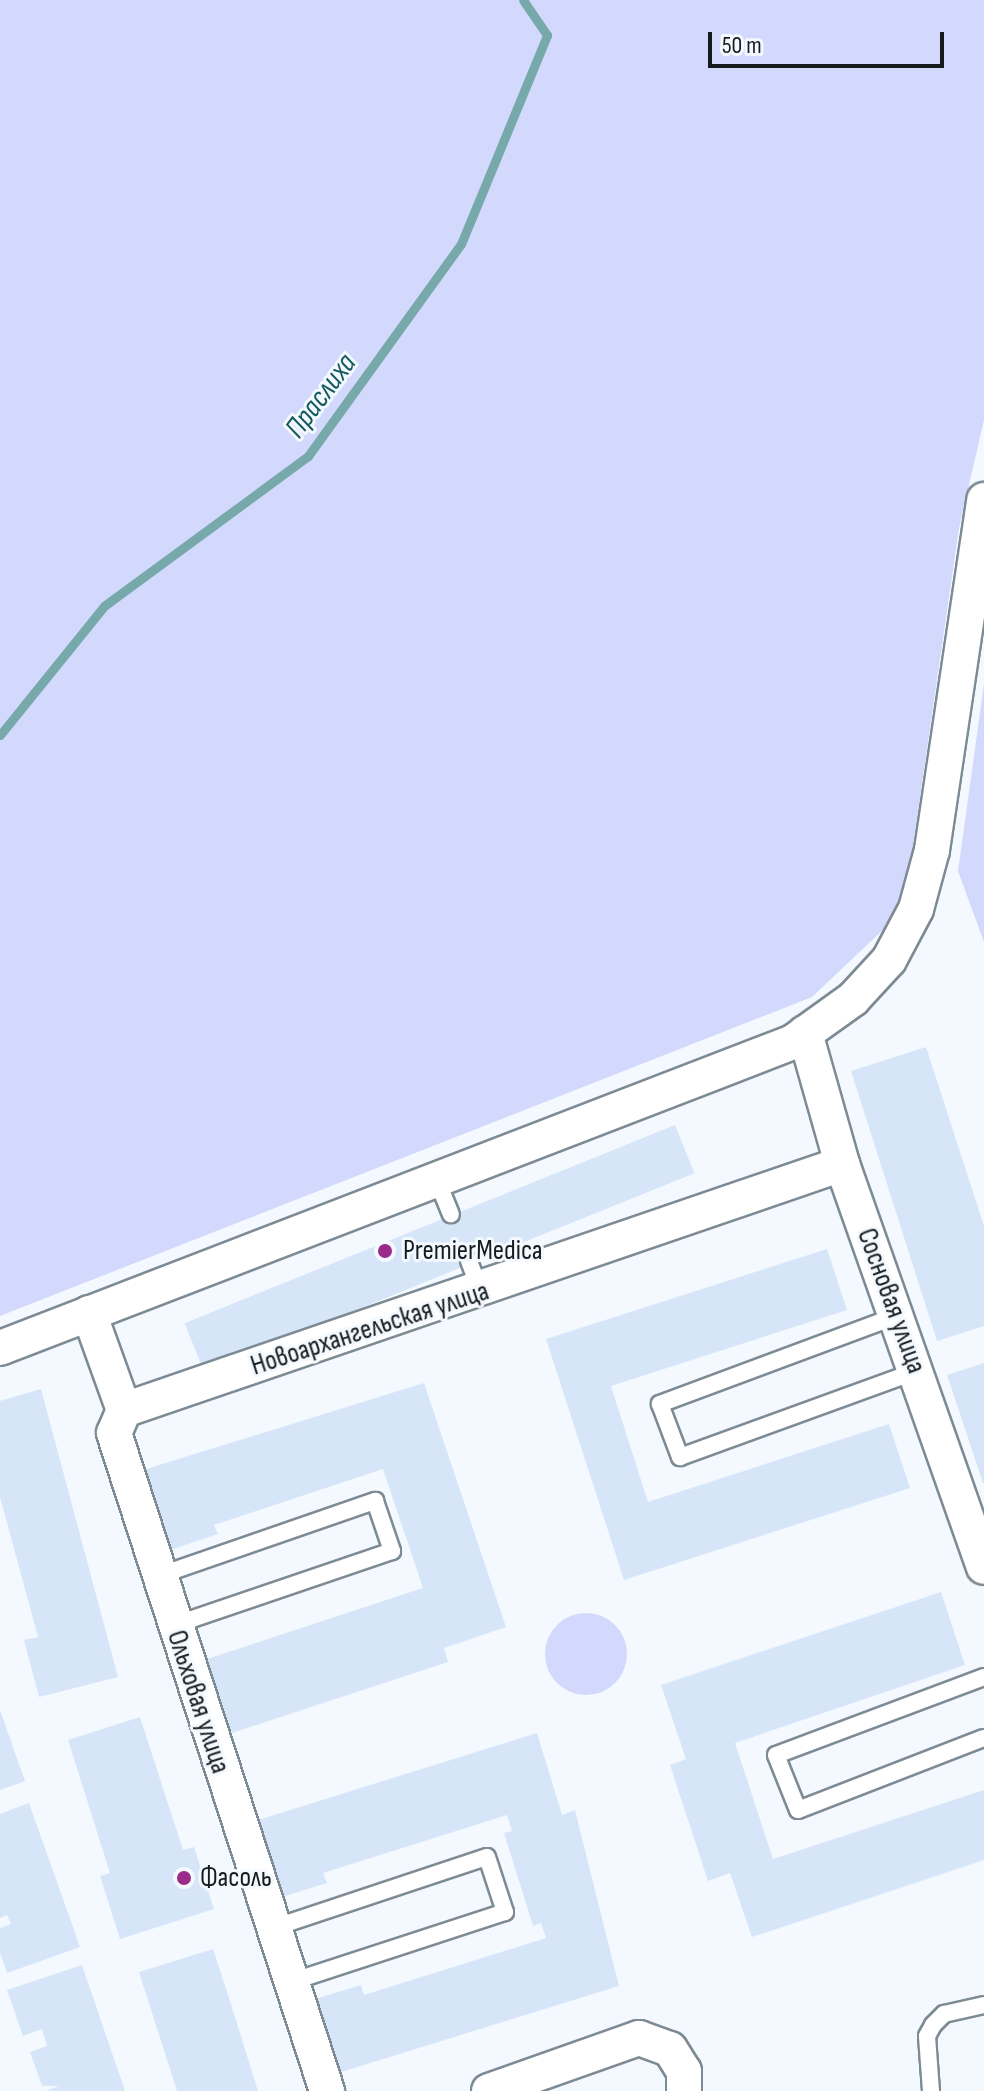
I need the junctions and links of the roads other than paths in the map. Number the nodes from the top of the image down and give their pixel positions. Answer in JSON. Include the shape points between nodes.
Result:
{"nodes":[{"id":1,"x":984,"y":500,"type":"edge"},
{"id":2,"x":805,"y":1033,"type":"junction"},
{"id":3,"x":842,"y":1164,"type":"junction"},
{"id":4,"x":437,"y":1180,"type":"junction"},
{"id":5,"x":451,"y":1214,"type":"dead end"},
{"id":6,"x":89,"y":1313,"type":"junction"},
{"id":7,"x":896,"y":1316,"type":"junction"},
{"id":8,"x":0,"y":1348,"type":"edge"},
{"id":9,"x":916,"y":1371,"type":"junction"},
{"id":10,"x":124,"y":1410,"type":"junction"},
{"id":11,"x":984,"y":1567,"type":"edge"},
{"id":12,"x":158,"y":1576,"type":"junction"},
{"id":13,"x":173,"y":1625,"type":"junction"},
{"id":14,"x":984,"y":1677,"type":"edge"},
{"id":15,"x":984,"y":1738,"type":"edge"},
{"id":16,"x":273,"y":1928,"type":"junction"},
{"id":17,"x":291,"y":1982,"type":"junction"},
{"id":18,"x":984,"y":2005,"type":"edge"},
{"id":19,"x":327,"y":2091,"type":"edge"},
{"id":20,"x":489,"y":2091,"type":"edge"},
{"id":21,"x":684,"y":2091,"type":"edge"},
{"id":22,"x":931,"y":2091,"type":"edge"}],
"edges":[{"from":1,"to":2,"type":"street","via":[[932,850],[916,909],[889,960]]},
{"from":2,"to":3,"type":"street","name":"Сосновая улица"},
{"from":2,"to":4,"type":"street"},
{"from":3,"to":7,"type":"street","name":"Сосновая улица"},
{"from":3,"to":10,"type":"street","name":"Новоархангельская улица","via":[[475,1276]]},
{"from":4,"to":5,"type":"lane"},
{"from":4,"to":6,"type":"street"},
{"from":6,"to":8,"type":"street"},
{"from":6,"to":10,"type":"street","name":"Ольховая улица"},
{"from":7,"to":9,"type":"street","name":"Сосновая улица"},
{"from":7,"to":9,"type":"lane","via":[[660,1404],[680,1457]]},
{"from":9,"to":11,"type":"street","name":"Сосновая улица"},
{"from":10,"to":12,"type":"street","name":"Ольховая улица","via":[[114,1433]]},
{"from":12,"to":13,"type":"street","name":"Ольховая улица"},
{"from":12,"to":13,"type":"lane","via":[[375,1501],[392,1551]]},
{"from":13,"to":16,"type":"street","name":"Ольховая улица"},
{"from":14,"to":15,"type":"lane","via":[[776,1755],[798,1810]]},
{"from":16,"to":17,"type":"street","name":"Ольховая улица"},
{"from":16,"to":17,"type":"lane","via":[[487,1857],[505,1912]]},
{"from":17,"to":19,"type":"street","name":"Ольховая улица"},
{"from":18,"to":22,"type":"lane","via":[[944,2014],[933,2025],[927,2036]]},
{"from":20,"to":21,"type":"street","via":[[639,2038],[670,2049],[684,2071]]}]}
